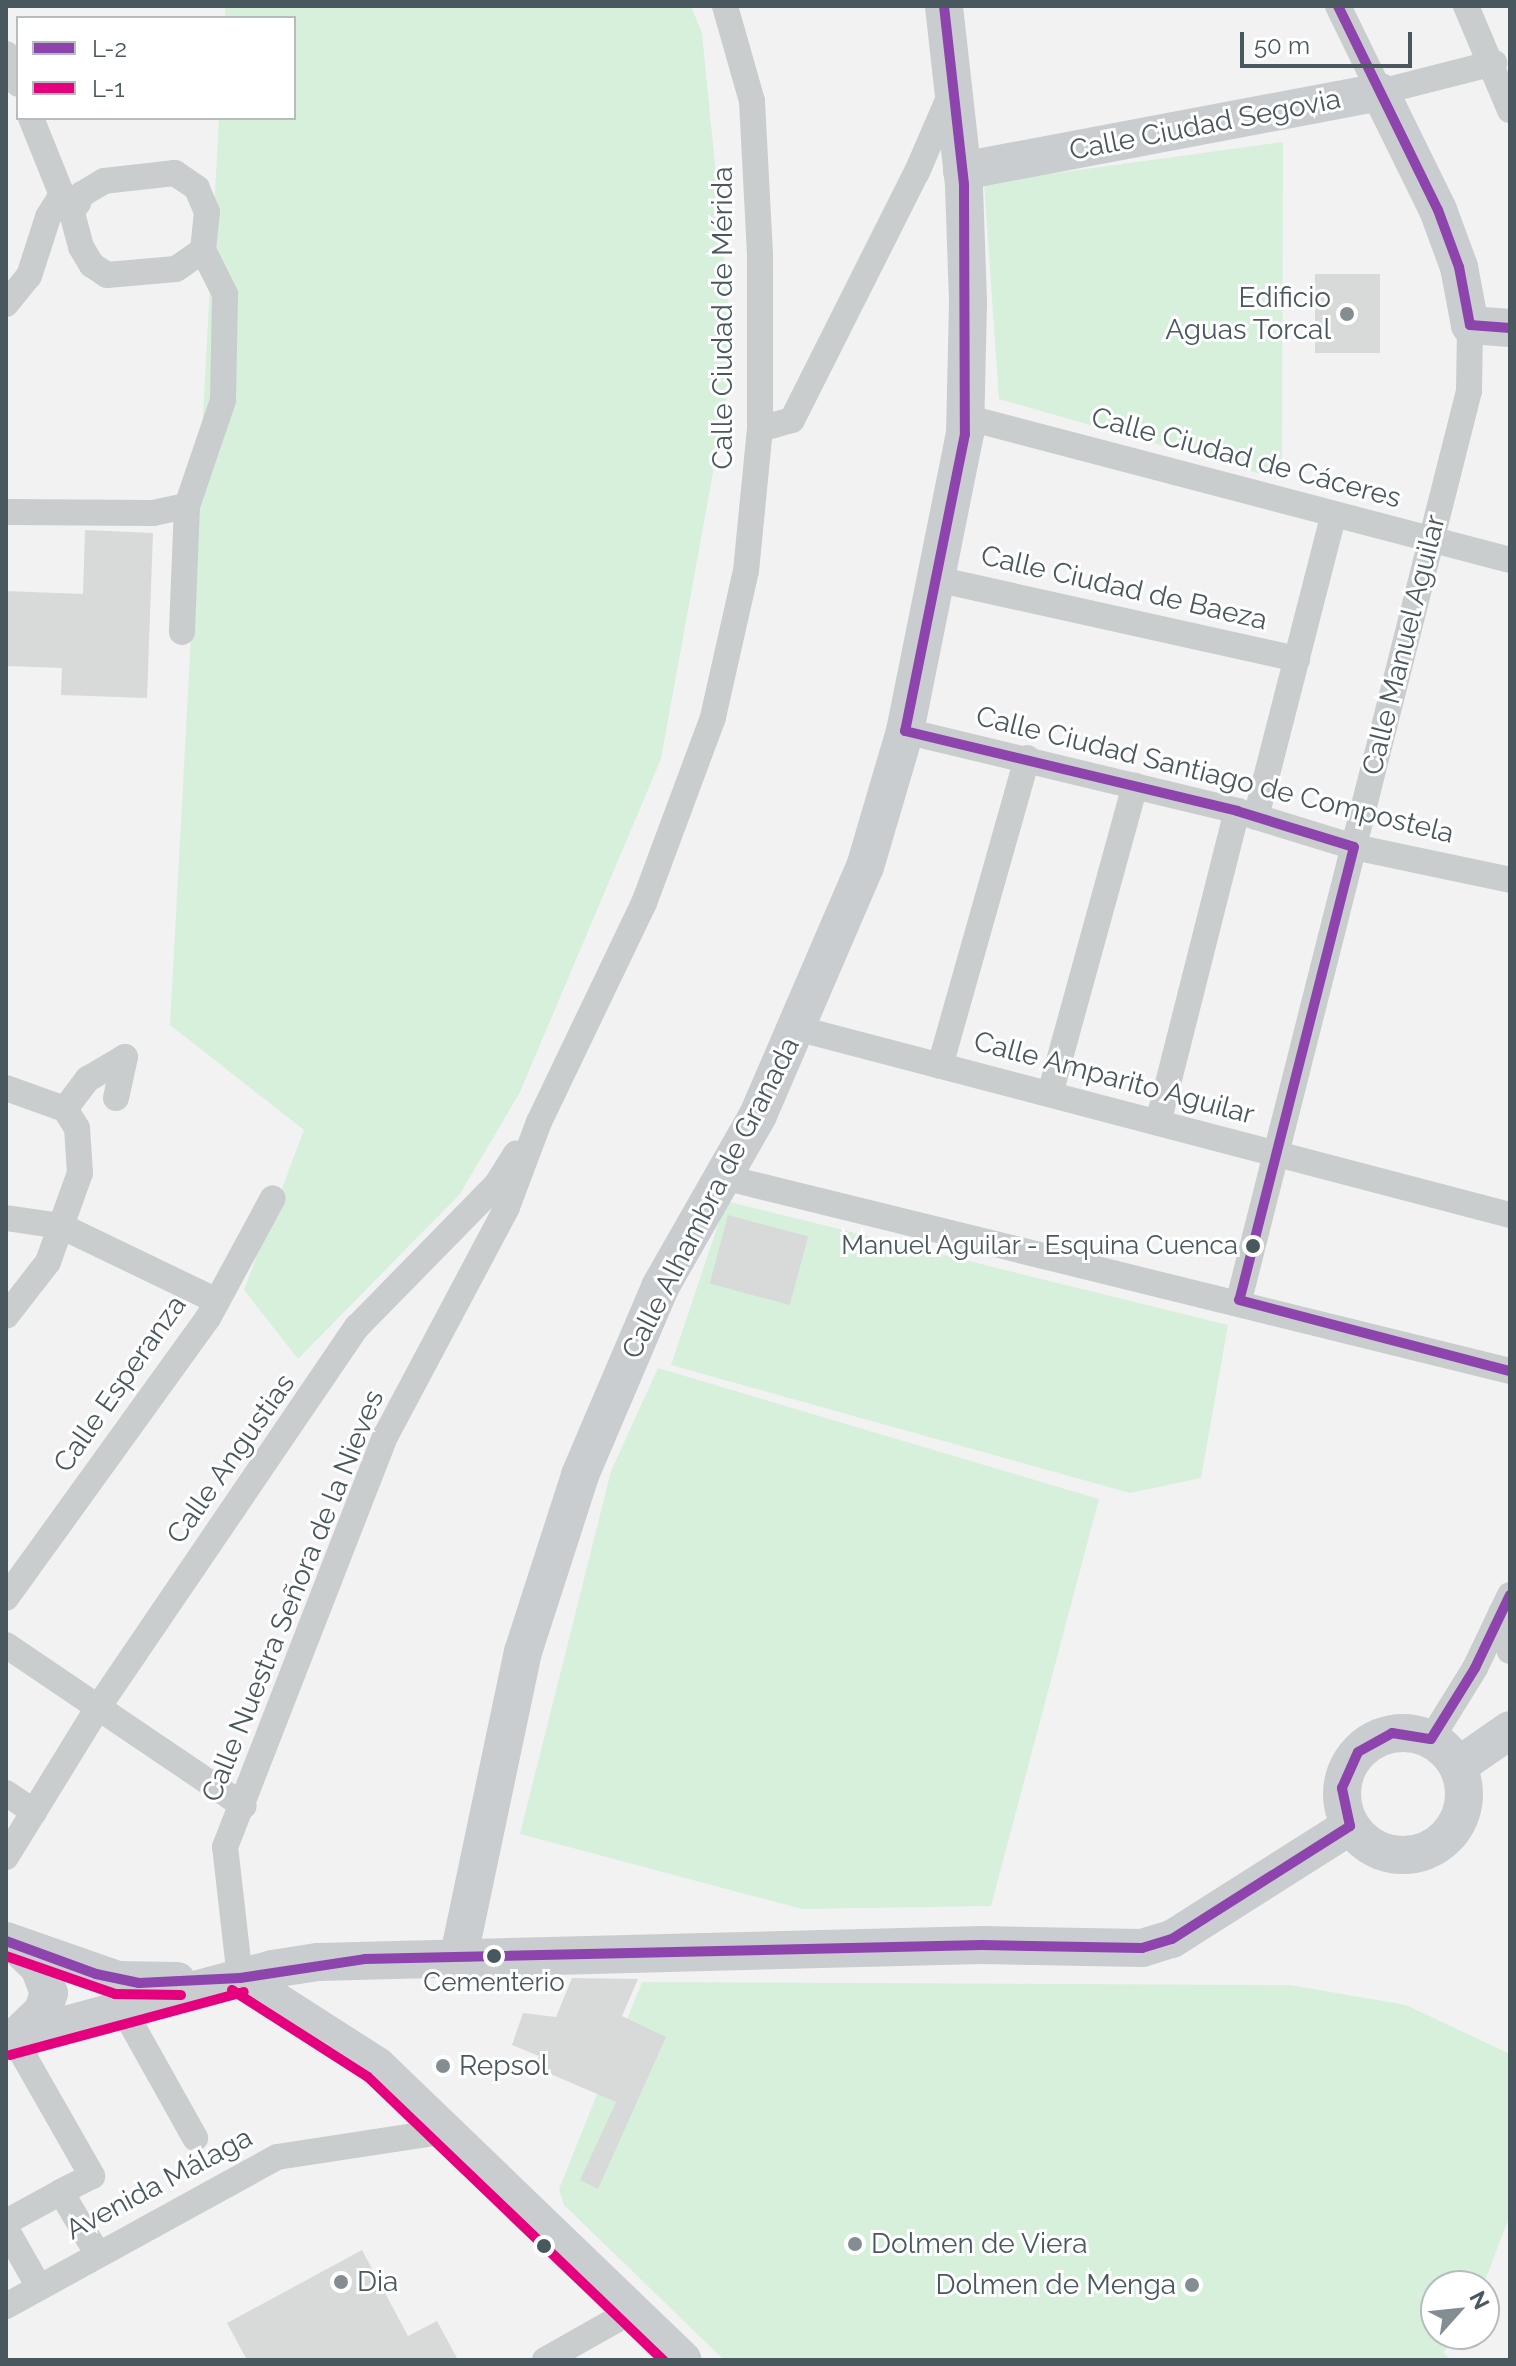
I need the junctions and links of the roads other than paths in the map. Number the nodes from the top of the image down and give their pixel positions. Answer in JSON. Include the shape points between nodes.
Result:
{"nodes":[{"id":1,"x":725,"y":6,"type":"edge"},
{"id":2,"x":944,"y":6,"type":"edge"},
{"id":3,"x":1338,"y":6,"type":"edge"},
{"id":4,"x":1466,"y":6,"type":"edge"},
{"id":5,"x":6,"y":54,"type":"edge"},
{"id":6,"x":1494,"y":63,"type":"junction"},
{"id":7,"x":16,"y":79,"type":"edge"},
{"id":8,"x":953,"y":88,"type":"junction"},
{"id":9,"x":1380,"y":92,"type":"junction"},
{"id":10,"x":1510,"y":110,"type":"edge"},
{"id":11,"x":32,"y":120,"type":"edge"},
{"id":12,"x":962,"y":171,"type":"junction"},
{"id":13,"x":917,"y":172,"type":"junction"},
{"id":14,"x":70,"y":199,"type":"junction"},
{"id":15,"x":203,"y":250,"type":"junction"},
{"id":16,"x":6,"y":304,"type":"edge"},
{"id":17,"x":1470,"y":325,"type":"junction"},
{"id":18,"x":1510,"y":328,"type":"edge"},
{"id":19,"x":965,"y":417,"type":"junction"},
{"id":20,"x":760,"y":429,"type":"junction"},
{"id":21,"x":187,"y":506,"type":"junction"},
{"id":22,"x":6,"y":512,"type":"edge"},
{"id":23,"x":1334,"y":514,"type":"junction"},
{"id":24,"x":1429,"y":539,"type":"junction"},
{"id":25,"x":1510,"y":560,"type":"edge"},
{"id":26,"x":936,"y":579,"type":"junction"},
{"id":27,"x":182,"y":632,"type":"dead end"},
{"id":28,"x":1297,"y":659,"type":"junction"},
{"id":29,"x":905,"y":731,"type":"junction"},
{"id":30,"x":1027,"y":758,"type":"junction"},
{"id":31,"x":1135,"y":785,"type":"junction"},
{"id":32,"x":1246,"y":814,"type":"junction"},
{"id":33,"x":1354,"y":847,"type":"junction"},
{"id":34,"x":1510,"y":880,"type":"edge"},
{"id":35,"x":796,"y":1028,"type":"junction"},
{"id":36,"x":940,"y":1066,"type":"junction"},
{"id":37,"x":6,"y":1088,"type":"edge"},
{"id":38,"x":1050,"y":1094,"type":"junction"},
{"id":39,"x":116,"y":1098,"type":"dead end"},
{"id":40,"x":65,"y":1109,"type":"junction"},
{"id":41,"x":539,"y":1122,"type":"junction"},
{"id":42,"x":1158,"y":1123,"type":"junction"},
{"id":43,"x":1275,"y":1153,"type":"junction"},
{"id":44,"x":723,"y":1177,"type":"junction"},
{"id":45,"x":273,"y":1198,"type":"dead end"},
{"id":46,"x":1510,"y":1215,"type":"edge"},
{"id":47,"x":6,"y":1218,"type":"edge"},
{"id":48,"x":61,"y":1226,"type":"junction"},
{"id":49,"x":1239,"y":1300,"type":"junction"},
{"id":50,"x":217,"y":1301,"type":"junction"},
{"id":51,"x":9,"y":1304,"type":"edge"},
{"id":52,"x":1510,"y":1371,"type":"edge"},
{"id":53,"x":6,"y":1598,"type":"edge"},
{"id":54,"x":1506,"y":1604,"type":"edge"},
{"id":55,"x":6,"y":1645,"type":"edge"},
{"id":56,"x":1510,"y":1651,"type":"edge"},
{"id":57,"x":97,"y":1709,"type":"junction"},
{"id":58,"x":1510,"y":1730,"type":"edge"},
{"id":59,"x":1431,"y":1739,"type":"junction"},
{"id":60,"x":1458,"y":1766,"type":"junction"},
{"id":61,"x":6,"y":1793,"type":"edge"},
{"id":62,"x":244,"y":1806,"type":"junction"},
{"id":63,"x":34,"y":1812,"type":"junction"},
{"id":64,"x":1350,"y":1826,"type":"junction"},
{"id":65,"x":6,"y":1857,"type":"edge"},
{"id":66,"x":12,"y":1944,"type":"edge"},
{"id":67,"x":458,"y":1960,"type":"junction"},
{"id":68,"x":240,"y":1978,"type":"junction"},
{"id":69,"x":123,"y":2009,"type":"junction"},
{"id":70,"x":10,"y":2040,"type":"edge"},
{"id":71,"x":446,"y":2131,"type":"junction"},
{"id":72,"x":195,"y":2138,"type":"dead end"},
{"id":73,"x":61,"y":2192,"type":"junction"},
{"id":74,"x":6,"y":2222,"type":"edge"},
{"id":75,"x":6,"y":2229,"type":"edge"},
{"id":76,"x":97,"y":2253,"type":"junction"},
{"id":77,"x":39,"y":2287,"type":"junction"},
{"id":78,"x":6,"y":2306,"type":"edge"},
{"id":79,"x":632,"y":2311,"type":"junction"},
{"id":80,"x":545,"y":2360,"type":"edge"},
{"id":81,"x":683,"y":2360,"type":"edge"}],
"edges":[{"from":1,"to":20,"type":"street","name":"Calle Ciudad de Mérida","via":[[752,101],[760,254]]},
{"from":2,"to":8,"type":"street","name":"Calle Alhambra de Granada"},
{"from":3,"to":9,"type":"street","name":"Calle Manuel Aguilar"},
{"from":4,"to":6,"type":"street"},
{"from":5,"to":7,"type":"street"},
{"from":6,"to":9,"type":"street","name":"Calle Ciudad Segovia"},
{"from":6,"to":10,"type":"street"},
{"from":8,"to":12,"type":"street","name":"Calle Alhambra de Granada"},
{"from":8,"to":13,"type":"street"},
{"from":9,"to":12,"type":"street","name":"Calle Ciudad Segovia"},
{"from":9,"to":17,"type":"street","name":"Calle Manuel Aguilar","via":[[1438,210],[1459,267]]},
{"from":11,"to":14,"type":"street"},
{"from":12,"to":13,"type":"street"},
{"from":12,"to":19,"type":"street","name":"Calle Alhambra de Granada","via":[[968,301]]},
{"from":13,"to":20,"type":"street","via":[[792,420]]},
{"from":14,"to":15,"type":"street","via":[[74,231],[92,265],[107,275],[176,269]]},
{"from":14,"to":15,"type":"street","via":[[104,181],[175,173],[197,188],[207,212]]},
{"from":14,"to":16,"type":"street","via":[[48,217],[29,276]]},
{"from":15,"to":21,"type":"street","via":[[225,294],[223,400]]},
{"from":17,"to":18,"type":"street"},
{"from":17,"to":24,"type":"street","name":"Calle Manuel Aguilar","via":[[1469,391]]},
{"from":19,"to":23,"type":"street","name":"Calle Ciudad de Cáceres"},
{"from":19,"to":26,"type":"street","name":"Calle Alhambra de Granada"},
{"from":20,"to":41,"type":"street","name":"Calle Ciudad de Mérida","via":[[746,571],[713,717],[644,903]]},
{"from":21,"to":22,"type":"street","via":[[153,513]]},
{"from":21,"to":27,"type":"street"},
{"from":23,"to":24,"type":"street","name":"Calle Ciudad de Cáceres"},
{"from":23,"to":28,"type":"street"},
{"from":24,"to":25,"type":"street","name":"Calle Ciudad de Cáceres"},
{"from":24,"to":33,"type":"street","name":"Calle Manuel Aguilar"},
{"from":26,"to":28,"type":"street","name":"Calle Ciudad de Baeza"},
{"from":26,"to":29,"type":"street","name":"Calle Alhambra de Granada"},
{"from":28,"to":32,"type":"street"},
{"from":29,"to":30,"type":"street","name":"Calle Ciudad Santiago de Compostela"},
{"from":29,"to":35,"type":"street","name":"Calle Alhambra de Granada","via":[[865,867]]},
{"from":30,"to":31,"type":"street","name":"Calle Ciudad Santiago de Compostela"},
{"from":30,"to":36,"type":"street"},
{"from":31,"to":32,"type":"street","name":"Calle Ciudad Santiago de Compostela"},
{"from":31,"to":38,"type":"street"},
{"from":32,"to":33,"type":"street","name":"Calle Ciudad Santiago de Compostela"},
{"from":32,"to":42,"type":"street"},
{"from":33,"to":34,"type":"street","name":"Calle Ciudad Santiago de Compostela"},
{"from":33,"to":43,"type":"street","name":"Calle Manuel Aguilar"},
{"from":35,"to":36,"type":"street","name":"Calle Amparito Aguilar"},
{"from":35,"to":44,"type":"street","name":"Calle Alhambra de Granada","via":[[758,1115]]},
{"from":36,"to":38,"type":"street","name":"Calle Amparito Aguilar"},
{"from":37,"to":40,"type":"street"},
{"from":38,"to":42,"type":"street","name":"Calle Amparito Aguilar"},
{"from":39,"to":40,"type":"street","via":[[125,1057],[88,1079]]},
{"from":40,"to":48,"type":"street","via":[[77,1128],[80,1173]]},
{"from":41,"to":57,"type":"street","name":"Calle Angustias","via":[[497,1184],[357,1327]]},
{"from":41,"to":62,"type":"street","name":"Calle Nuestra Señora de la Nieves","via":[[507,1207],[386,1435]]},
{"from":42,"to":43,"type":"street","name":"Calle Amparito Aguilar"},
{"from":43,"to":46,"type":"street","name":"Calle Amparito Aguilar"},
{"from":43,"to":49,"type":"street","name":"Calle Manuel Aguilar"},
{"from":44,"to":49,"type":"street"},
{"from":44,"to":67,"type":"street","name":"Calle Alhambra de Granada","via":[[660,1287],[580,1475],[523,1652]]},
{"from":45,"to":50,"type":"street","name":"Calle Esperanza"},
{"from":47,"to":48,"type":"street"},
{"from":48,"to":50,"type":"street"},
{"from":48,"to":51,"type":"street","via":[[48,1262]]},
{"from":49,"to":52,"type":"street"},
{"from":50,"to":53,"type":"street","name":"Calle Esperanza"},
{"from":54,"to":56,"type":"street"},
{"from":54,"to":59,"type":"street"},
{"from":55,"to":57,"type":"street"},
{"from":57,"to":62,"type":"street"},
{"from":57,"to":63,"type":"street","name":"Calle Angustias"},
{"from":58,"to":60,"type":"street"},
{"from":59,"to":60,"type":"street"},
{"from":59,"to":64,"type":"street","via":[[1392,1733],[1358,1752],[1342,1788]]},
{"from":60,"to":64,"type":"street","via":[[1464,1807],[1442,1842],[1424,1852],[1393,1854],[1365,1842]]},
{"from":61,"to":63,"type":"street"},
{"from":62,"to":68,"type":"street","name":"Calle Nuestra Señora de la Nieves","via":[[225,1847]]},
{"from":63,"to":65,"type":"street","name":"Calle Angustias"},
{"from":64,"to":67,"type":"street","via":[[1172,1939],[1142,1948],[982,1945]]},
{"from":66,"to":68,"type":"street","via":[[128,1981]]},
{"from":66,"to":70,"type":"street","via":[[39,1967],[49,1993],[43,2011]]},
{"from":67,"to":68,"type":"street","via":[[318,1962]]},
{"from":68,"to":69,"type":"street"},
{"from":68,"to":71,"type":"street","via":[[377,2066]]},
{"from":69,"to":70,"type":"street"},
{"from":69,"to":72,"type":"street"},
{"from":70,"to":73,"type":"street","via":[[92,2176]]},
{"from":71,"to":76,"type":"street","name":"Avenida Málaga","via":[[277,2157]]},
{"from":71,"to":79,"type":"street"},
{"from":73,"to":74,"type":"street"},
{"from":73,"to":76,"type":"street"},
{"from":75,"to":77,"type":"street"},
{"from":76,"to":77,"type":"street","name":"Avenida Málaga"},
{"from":77,"to":78,"type":"street","name":"Avenida Málaga"},
{"from":79,"to":80,"type":"street"},
{"from":79,"to":81,"type":"street"}]}
